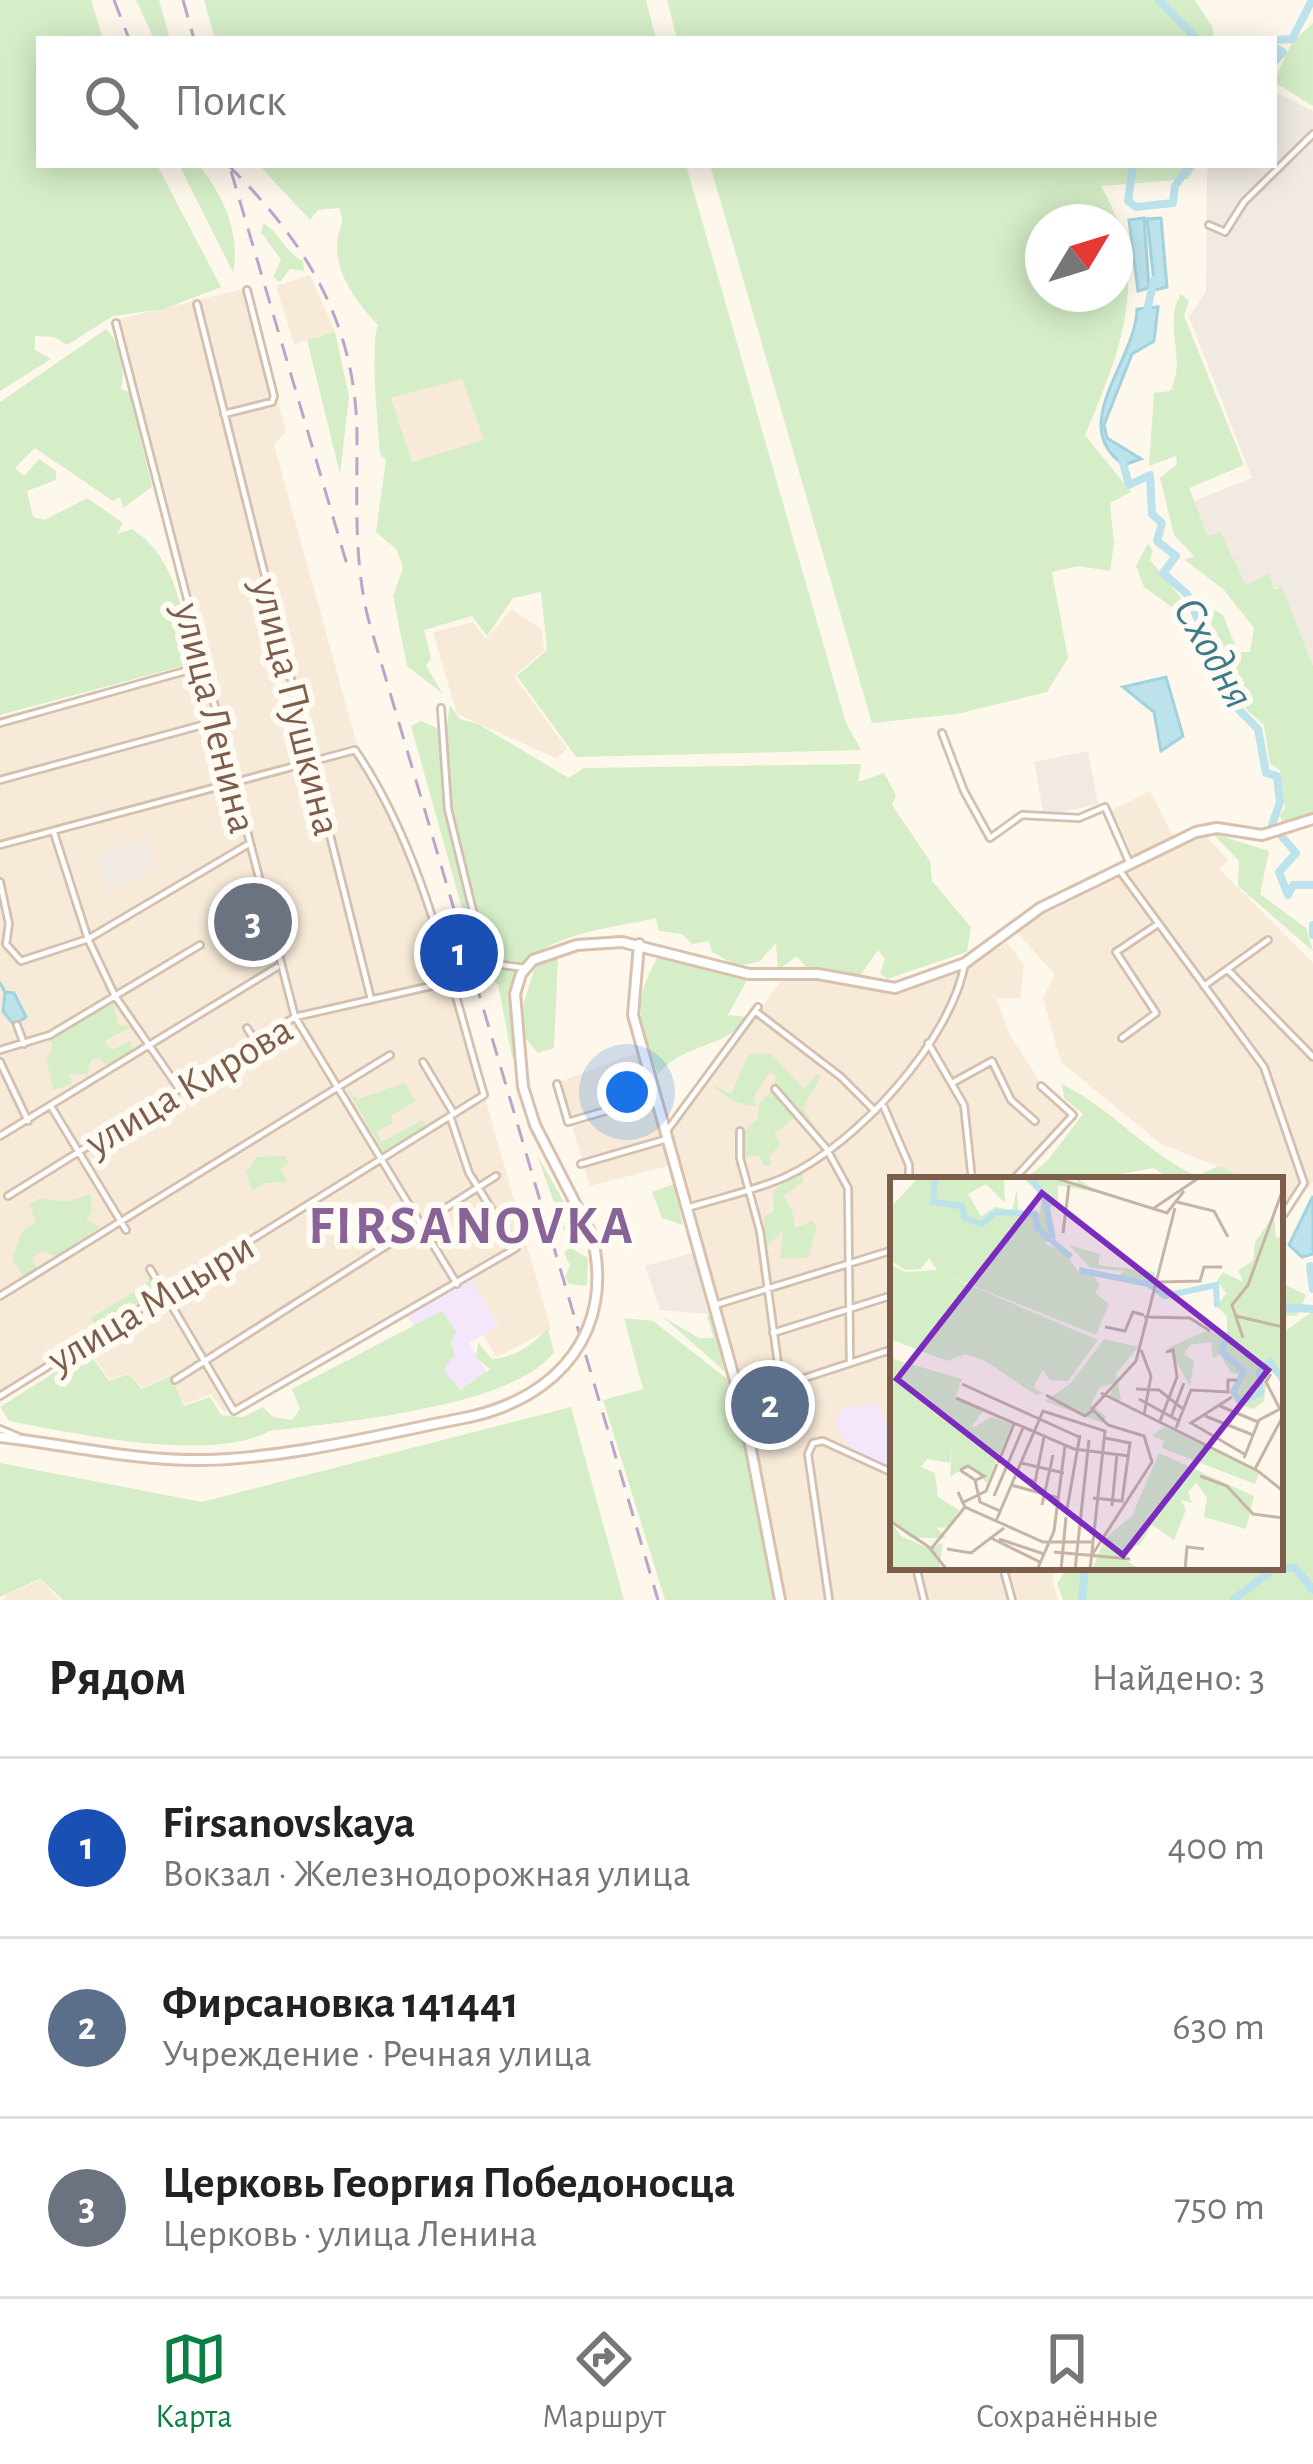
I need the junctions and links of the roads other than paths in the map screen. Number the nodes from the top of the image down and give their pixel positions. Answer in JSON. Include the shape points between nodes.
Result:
{"nodes":[{"id":1,"x":1313,"y":134,"type":"edge"},
{"id":2,"x":1209,"y":225,"type":"dead end"},
{"id":3,"x":247,"y":290,"type":"dead end"},
{"id":4,"x":197,"y":304,"type":"dead end"},
{"id":5,"x":116,"y":323,"type":"dead end"},
{"id":6,"x":224,"y":414,"type":"junction"},
{"id":7,"x":203,"y":666,"type":"junction"},
{"id":8,"x":441,"y":709,"type":"dead end"},
{"id":9,"x":217,"y":721,"type":"junction"},
{"id":10,"x":0,"y":723,"type":"edge"},
{"id":11,"x":942,"y":733,"type":"dead end"},
{"id":12,"x":311,"y":760,"type":"junction"},
{"id":13,"x":0,"y":780,"type":"edge"},
{"id":14,"x":233,"y":780,"type":"junction"},
{"id":15,"x":1313,"y":820,"type":"edge"},
{"id":16,"x":54,"y":831,"type":"junction"},
{"id":17,"x":0,"y":845,"type":"edge"},
{"id":18,"x":247,"y":845,"type":"junction"},
{"id":19,"x":1130,"y":865,"type":"junction"},
{"id":20,"x":1120,"y":870,"type":"junction"},
{"id":21,"x":0,"y":882,"type":"edge"},
{"id":22,"x":1157,"y":924,"type":"junction"},
{"id":23,"x":88,"y":939,"type":"junction"},
{"id":24,"x":1268,"y":940,"type":"dead end"},
{"id":25,"x":639,"y":944,"type":"junction"},
{"id":26,"x":200,"y":945,"type":"dead end"},
{"id":27,"x":965,"y":962,"type":"junction"},
{"id":28,"x":278,"y":967,"type":"junction"},
{"id":29,"x":525,"y":968,"type":"junction"},
{"id":30,"x":1228,"y":970,"type":"junction"},
{"id":31,"x":449,"y":982,"type":"junction"},
{"id":32,"x":1204,"y":986,"type":"junction"},
{"id":33,"x":115,"y":996,"type":"junction"},
{"id":34,"x":371,"y":999,"type":"junction"},
{"id":35,"x":295,"y":1017,"type":"junction"},
{"id":36,"x":17,"y":1025,"type":"dead end"},
{"id":37,"x":248,"y":1028,"type":"dead end"},
{"id":38,"x":1122,"y":1037,"type":"dead end"},
{"id":39,"x":255,"y":1041,"type":"junction"},
{"id":40,"x":928,"y":1043,"type":"junction"},
{"id":41,"x":24,"y":1045,"type":"junction"},
{"id":42,"x":152,"y":1046,"type":"junction"},
{"id":43,"x":0,"y":1050,"type":"edge"},
{"id":44,"x":390,"y":1055,"type":"dead end"},
{"id":45,"x":1313,"y":1057,"type":"edge"},
{"id":46,"x":0,"y":1062,"type":"edge"},
{"id":47,"x":423,"y":1062,"type":"dead end"},
{"id":48,"x":954,"y":1082,"type":"junction"},
{"id":49,"x":557,"y":1084,"type":"dead end"},
{"id":50,"x":1041,"y":1086,"type":"dead end"},
{"id":51,"x":338,"y":1088,"type":"junction"},
{"id":52,"x":775,"y":1089,"type":"dead end"},
{"id":53,"x":180,"y":1090,"type":"junction"},
{"id":54,"x":656,"y":1096,"type":"junction"},
{"id":55,"x":883,"y":1105,"type":"junction"},
{"id":56,"x":52,"y":1108,"type":"junction"},
{"id":57,"x":875,"y":1111,"type":"junction"},
{"id":58,"x":452,"y":1117,"type":"junction"},
{"id":59,"x":28,"y":1121,"type":"junction"},
{"id":60,"x":1035,"y":1121,"type":"dead end"},
{"id":61,"x":740,"y":1131,"type":"dead end"},
{"id":62,"x":667,"y":1135,"type":"junction"},
{"id":63,"x":0,"y":1136,"type":"edge"},
{"id":64,"x":826,"y":1148,"type":"junction"},
{"id":65,"x":78,"y":1152,"type":"junction"},
{"id":66,"x":381,"y":1159,"type":"junction"},
{"id":67,"x":581,"y":1164,"type":"dead end"},
{"id":68,"x":496,"y":1176,"type":"dead end"},
{"id":69,"x":909,"y":1177,"type":"edge"},
{"id":70,"x":972,"y":1177,"type":"edge"},
{"id":71,"x":1016,"y":1177,"type":"edge"},
{"id":72,"x":478,"y":1188,"type":"junction"},
{"id":73,"x":747,"y":1190,"type":"junction"},
{"id":74,"x":8,"y":1196,"type":"dead end"},
{"id":75,"x":686,"y":1208,"type":"junction"},
{"id":76,"x":1284,"y":1214,"type":"dead end"},
{"id":77,"x":122,"y":1221,"type":"junction"},
{"id":78,"x":421,"y":1225,"type":"junction"},
{"id":79,"x":126,"y":1230,"type":"dead end"},
{"id":80,"x":890,"y":1251,"type":"edge"},
{"id":81,"x":845,"y":1265,"type":"junction"},
{"id":82,"x":150,"y":1269,"type":"dead end"},
{"id":83,"x":457,"y":1285,"type":"junction"},
{"id":84,"x":764,"y":1290,"type":"junction"},
{"id":85,"x":166,"y":1295,"type":"junction"},
{"id":86,"x":0,"y":1296,"type":"edge"},
{"id":87,"x":890,"y":1296,"type":"edge"},
{"id":88,"x":713,"y":1305,"type":"junction"},
{"id":89,"x":847,"y":1308,"type":"junction"},
{"id":90,"x":771,"y":1334,"type":"junction"},
{"id":91,"x":890,"y":1350,"type":"edge"},
{"id":92,"x":205,"y":1360,"type":"junction"},
{"id":93,"x":850,"y":1363,"type":"junction"},
{"id":94,"x":176,"y":1380,"type":"dead end"},
{"id":95,"x":781,"y":1385,"type":"junction"},
{"id":96,"x":0,"y":1396,"type":"edge"},
{"id":97,"x":740,"y":1399,"type":"junction"},
{"id":98,"x":0,"y":1433,"type":"edge"},
{"id":99,"x":890,"y":1474,"type":"edge"},
{"id":100,"x":917,"y":1570,"type":"edge"},
{"id":101,"x":1004,"y":1570,"type":"edge"},
{"id":102,"x":779,"y":1600,"type":"edge"},
{"id":103,"x":829,"y":1600,"type":"edge"},
{"id":104,"x":924,"y":1600,"type":"edge"},
{"id":105,"x":1012,"y":1600,"type":"edge"}],
"edges":[{"from":1,"to":2,"type":"street","via":[[1225,232]]},
{"from":3,"to":6,"type":"street","via":[[274,396]]},
{"from":4,"to":6,"type":"street","name":"улица Пушкина"},
{"from":5,"to":7,"type":"street","name":"улица Ленина"},
{"from":6,"to":12,"type":"street","name":"улица Пушкина"},
{"from":7,"to":9,"type":"street","name":"улица Ленина"},
{"from":7,"to":10,"type":"street"},
{"from":8,"to":29,"type":"street","via":[[448,808],[483,952],[496,964]]},
{"from":9,"to":13,"type":"street"},
{"from":9,"to":14,"type":"street","name":"улица Ленина"},
{"from":11,"to":19,"type":"street","via":[[990,838],[1022,815],[1078,818],[1105,807]]},
{"from":12,"to":14,"type":"street"},
{"from":12,"to":31,"type":"street","via":[[355,751],[385,799]]},
{"from":12,"to":34,"type":"street","name":"улица Пушкина"},
{"from":14,"to":16,"type":"street"},
{"from":14,"to":18,"type":"street","name":"улица Ленина"},
{"from":15,"to":19,"type":"street","via":[[1252,835],[1206,829]]},
{"from":16,"to":17,"type":"street"},
{"from":16,"to":23,"type":"street"},
{"from":18,"to":23,"type":"street"},
{"from":18,"to":28,"type":"street","name":"улица Ленина"},
{"from":19,"to":20,"type":"street"},
{"from":20,"to":22,"type":"street"},
{"from":20,"to":27,"type":"street","via":[[1032,913]]},
{"from":21,"to":23,"type":"street","via":[[6,944],[21,962]]},
{"from":22,"to":32,"type":"street"},
{"from":22,"to":38,"type":"street","via":[[1116,952],[1156,1012]]},
{"from":23,"to":33,"type":"street"},
{"from":24,"to":30,"type":"street"},
{"from":25,"to":27,"type":"street","via":[[766,976],[818,974],[896,988]]},
{"from":25,"to":29,"type":"street","via":[[577,945]]},
{"from":25,"to":54,"type":"street","via":[[632,1002]]},
{"from":26,"to":33,"type":"street"},
{"from":27,"to":40,"type":"street"},
{"from":28,"to":35,"type":"street","name":"улица Ленина"},
{"from":28,"to":42,"type":"street"},
{"from":29,"to":98,"type":"street","bridge":true,"via":[[515,994],[521,1070],[535,1125],[592,1236],[599,1282],[586,1340],[538,1391],[469,1417],[202,1460],[126,1456]]},
{"from":30,"to":32,"type":"street"},
{"from":30,"to":45,"type":"street"},
{"from":31,"to":34,"type":"street","name":"улица Кирова"},
{"from":31,"to":58,"type":"street","name":"улица Мцыри","via":[[484,1095]]},
{"from":32,"to":76,"type":"street","via":[[1270,1080],[1304,1183]]},
{"from":33,"to":41,"type":"street"},
{"from":33,"to":42,"type":"street"},
{"from":34,"to":35,"type":"street","name":"улица Кирова"},
{"from":35,"to":39,"type":"street","name":"улица Кирова"},
{"from":35,"to":51,"type":"street","name":"улица Ленина"},
{"from":36,"to":41,"type":"street"},
{"from":37,"to":39,"type":"street"},
{"from":39,"to":53,"type":"street","name":"улица Кирова"},
{"from":40,"to":48,"type":"street"},
{"from":40,"to":55,"type":"street"},
{"from":41,"to":43,"type":"street"},
{"from":42,"to":53,"type":"street"},
{"from":42,"to":56,"type":"street"},
{"from":44,"to":51,"type":"street"},
{"from":46,"to":59,"type":"street"},
{"from":47,"to":58,"type":"street"},
{"from":48,"to":60,"type":"street","via":[[992,1061],[1011,1100]]},
{"from":48,"to":70,"type":"street","via":[[971,1137]]},
{"from":49,"to":54,"type":"street","via":[[568,1121]]},
{"from":50,"to":71,"type":"street","via":[[1073,1115]]},
{"from":51,"to":66,"type":"street","name":"улица Ленина"},
{"from":51,"to":77,"type":"street"},
{"from":52,"to":64,"type":"street"},
{"from":53,"to":65,"type":"street","name":"улица Кирова"},
{"from":54,"to":62,"type":"street"},
{"from":55,"to":57,"type":"street"},
{"from":55,"to":69,"type":"street"},
{"from":56,"to":59,"type":"street"},
{"from":56,"to":65,"type":"street"},
{"from":57,"to":62,"type":"street","via":[[757,1009]]},
{"from":57,"to":64,"type":"street"},
{"from":58,"to":66,"type":"street","name":"улица Мцыри"},
{"from":58,"to":72,"type":"street"},
{"from":59,"to":63,"type":"street"},
{"from":61,"to":73,"type":"street"},
{"from":62,"to":67,"type":"street"},
{"from":62,"to":75,"type":"street"},
{"from":64,"to":73,"type":"street","via":[[788,1176]]},
{"from":64,"to":81,"type":"street","via":[[848,1188]]},
{"from":65,"to":74,"type":"street","name":"улица Кирова"},
{"from":65,"to":77,"type":"street"},
{"from":66,"to":78,"type":"street","name":"улица Ленина"},
{"from":66,"to":85,"type":"street","name":"улица Мцыри"},
{"from":68,"to":72,"type":"street"},
{"from":72,"to":78,"type":"street"},
{"from":72,"to":83,"type":"street","via":[[516,1248]]},
{"from":73,"to":75,"type":"street"},
{"from":73,"to":84,"type":"street"},
{"from":75,"to":88,"type":"street"},
{"from":77,"to":79,"type":"street"},
{"from":77,"to":86,"type":"street"},
{"from":78,"to":83,"type":"street","name":"улица Ленина"},
{"from":78,"to":92,"type":"street"},
{"from":80,"to":81,"type":"street"},
{"from":81,"to":84,"type":"street"},
{"from":81,"to":89,"type":"street"},
{"from":82,"to":85,"type":"street"},
{"from":83,"to":92,"type":"street","via":[[234,1411]]},
{"from":84,"to":88,"type":"street"},
{"from":84,"to":90,"type":"street"},
{"from":85,"to":92,"type":"street"},
{"from":85,"to":96,"type":"street","name":"улица Мцыри"},
{"from":87,"to":89,"type":"street"},
{"from":88,"to":97,"type":"street"},
{"from":89,"to":90,"type":"street"},
{"from":89,"to":93,"type":"street"},
{"from":90,"to":95,"type":"street"},
{"from":91,"to":93,"type":"street"},
{"from":92,"to":94,"type":"street"},
{"from":93,"to":95,"type":"street"},
{"from":95,"to":97,"type":"street"},
{"from":97,"to":102,"type":"street"},
{"from":99,"to":103,"type":"street","via":[[813,1443],[808,1454]]},
{"from":100,"to":104,"type":"street"},
{"from":101,"to":105,"type":"street"}]}
